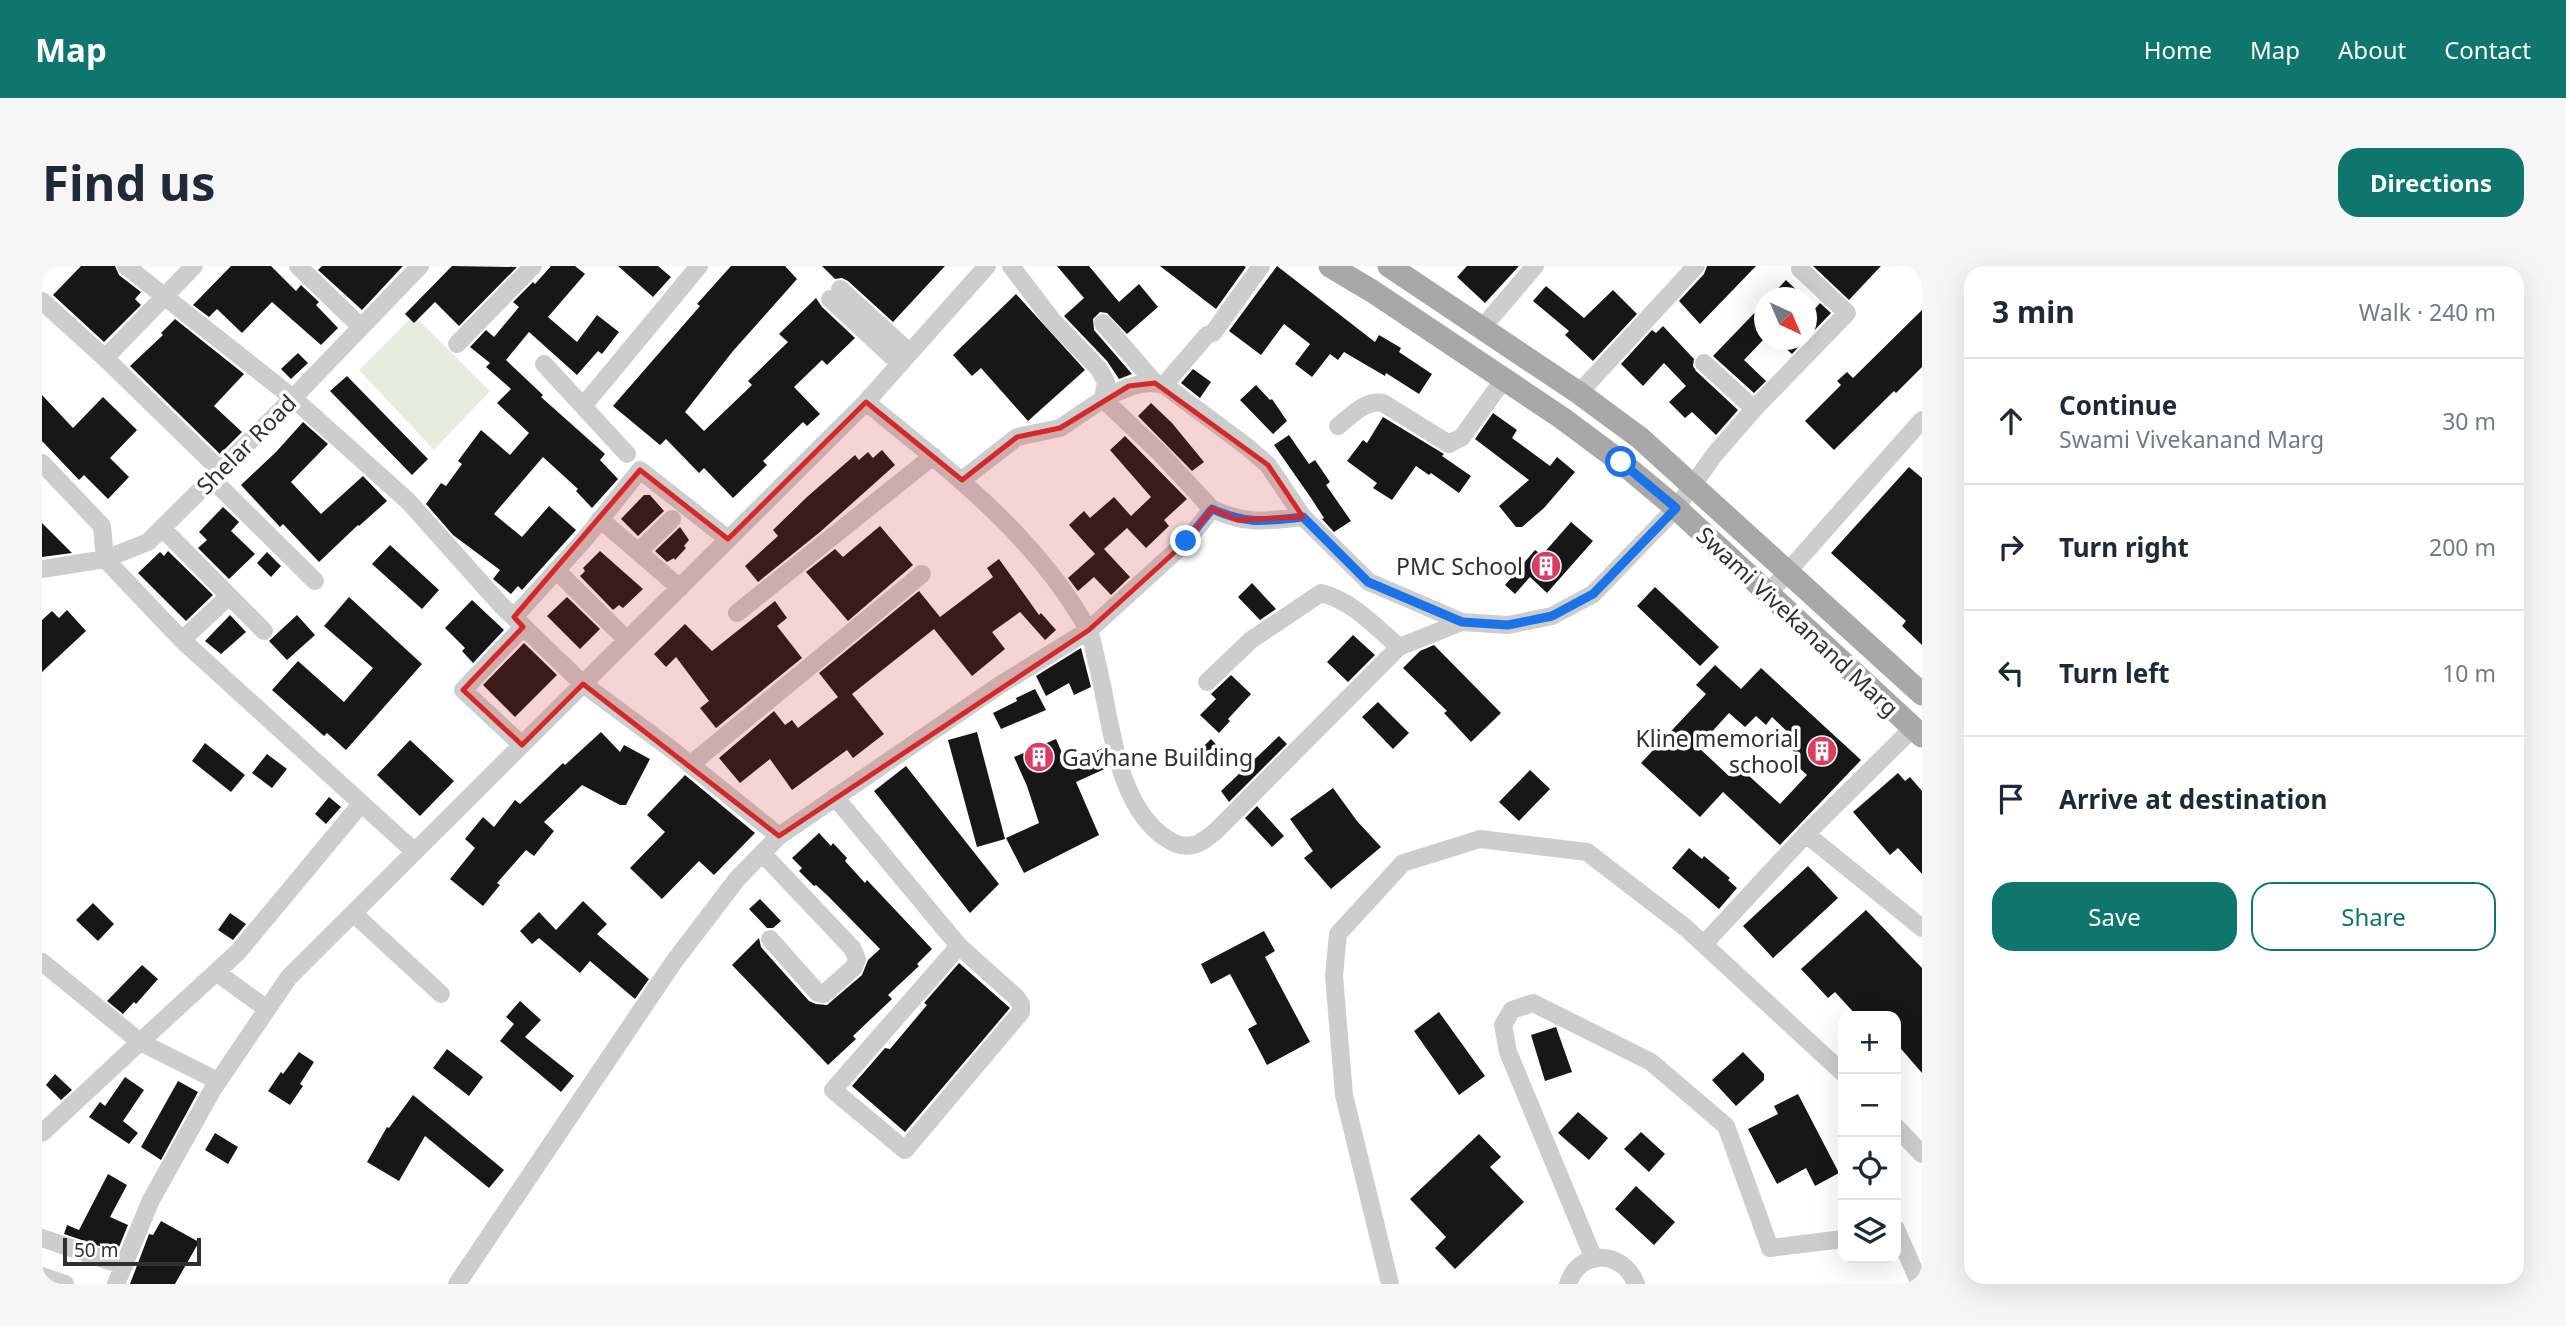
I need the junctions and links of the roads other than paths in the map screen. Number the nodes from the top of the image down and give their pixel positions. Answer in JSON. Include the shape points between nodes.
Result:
{"nodes":[{"id":1,"x":126,"y":266,"type":"edge"},
{"id":2,"x":194,"y":266,"type":"edge"},
{"id":3,"x":298,"y":266,"type":"edge"},
{"id":4,"x":420,"y":266,"type":"edge"},
{"id":5,"x":533,"y":266,"type":"edge"},
{"id":6,"x":699,"y":266,"type":"edge"},
{"id":7,"x":1011,"y":266,"type":"edge"},
{"id":8,"x":1261,"y":266,"type":"edge"},
{"id":9,"x":1330,"y":266,"type":"edge"},
{"id":10,"x":1389,"y":266,"type":"edge"},
{"id":11,"x":1535,"y":266,"type":"edge"},
{"id":12,"x":1696,"y":266,"type":"edge"},
{"id":13,"x":980,"y":269,"type":"edge"},
{"id":14,"x":1800,"y":269,"type":"dead end"},
{"id":15,"x":835,"y":294,"type":"dead end"},
{"id":16,"x":164,"y":297,"type":"junction"},
{"id":17,"x":42,"y":301,"type":"edge"},
{"id":18,"x":1103,"y":323,"type":"dead end"},
{"id":19,"x":361,"y":327,"type":"junction"},
{"id":20,"x":1482,"y":328,"type":"junction"},
{"id":21,"x":457,"y":344,"type":"dead end"},
{"id":22,"x":105,"y":358,"type":"junction"},
{"id":23,"x":905,"y":358,"type":"junction"},
{"id":24,"x":1704,"y":363,"type":"dead end"},
{"id":25,"x":544,"y":364,"type":"dead end"},
{"id":26,"x":1504,"y":379,"type":"junction"},
{"id":27,"x":1159,"y":384,"type":"junction"},
{"id":28,"x":1579,"y":393,"type":"junction"},
{"id":29,"x":293,"y":398,"type":"junction"},
{"id":30,"x":1103,"y":399,"type":"junction"},
{"id":31,"x":866,"y":402,"type":"junction"},
{"id":32,"x":584,"y":405,"type":"junction"},
{"id":33,"x":1754,"y":409,"type":"junction"},
{"id":34,"x":1922,"y":420,"type":"edge"},
{"id":35,"x":1338,"y":426,"type":"dead end"},
{"id":36,"x":627,"y":454,"type":"dead end"},
{"id":37,"x":933,"y":456,"type":"junction"},
{"id":38,"x":42,"y":463,"type":"edge"},
{"id":39,"x":216,"y":474,"type":"junction"},
{"id":40,"x":962,"y":481,"type":"junction"},
{"id":41,"x":1693,"y":484,"type":"junction"},
{"id":42,"x":1676,"y":508,"type":"junction"},
{"id":43,"x":1212,"y":509,"type":"junction"},
{"id":44,"x":1303,"y":517,"type":"junction"},
{"id":45,"x":600,"y":519,"type":"junction"},
{"id":46,"x":671,"y":519,"type":"dead end"},
{"id":47,"x":162,"y":528,"type":"junction"},
{"id":48,"x":728,"y":539,"type":"junction"},
{"id":49,"x":638,"y":552,"type":"junction"},
{"id":50,"x":105,"y":559,"type":"junction"},
{"id":51,"x":42,"y":569,"type":"edge"},
{"id":52,"x":556,"y":570,"type":"junction"},
{"id":53,"x":1789,"y":571,"type":"junction"},
{"id":54,"x":922,"y":574,"type":"dead end"},
{"id":55,"x":314,"y":581,"type":"dead end"},
{"id":56,"x":680,"y":588,"type":"junction"},
{"id":57,"x":1768,"y":594,"type":"junction"},
{"id":58,"x":229,"y":596,"type":"junction"},
{"id":59,"x":737,"y":613,"type":"dead end"},
{"id":60,"x":518,"y":622,"type":"junction"},
{"id":61,"x":1462,"y":622,"type":"junction"},
{"id":62,"x":1088,"y":630,"type":"junction"},
{"id":63,"x":264,"y":631,"type":"dead end"},
{"id":64,"x":182,"y":640,"type":"junction"},
{"id":65,"x":627,"y":640,"type":"junction"},
{"id":66,"x":1399,"y":647,"type":"junction"},
{"id":67,"x":1207,"y":682,"type":"dead end"},
{"id":68,"x":583,"y":684,"type":"junction"},
{"id":69,"x":1922,"y":694,"type":"edge"},
{"id":70,"x":1917,"y":732,"type":"edge"},
{"id":71,"x":522,"y":745,"type":"junction"},
{"id":72,"x":690,"y":765,"type":"junction"},
{"id":73,"x":835,"y":797,"type":"junction"},
{"id":74,"x":362,"y":804,"type":"junction"},
{"id":75,"x":1806,"y":834,"type":"junction"},
{"id":76,"x":779,"y":836,"type":"junction"},
{"id":77,"x":415,"y":852,"type":"junction"},
{"id":78,"x":762,"y":853,"type":"junction"},
{"id":79,"x":353,"y":913,"type":"junction"},
{"id":80,"x":1922,"y":928,"type":"edge"},
{"id":81,"x":770,"y":939,"type":"dead end"},
{"id":82,"x":1704,"y":944,"type":"junction"},
{"id":83,"x":959,"y":946,"type":"junction"},
{"id":84,"x":42,"y":962,"type":"edge"},
{"id":85,"x":216,"y":972,"type":"junction"},
{"id":86,"x":440,"y":994,"type":"dead end"},
{"id":87,"x":267,"y":1009,"type":"junction"},
{"id":88,"x":140,"y":1042,"type":"junction"},
{"id":89,"x":1838,"y":1068,"type":"edge"},
{"id":90,"x":218,"y":1081,"type":"junction"},
{"id":91,"x":1901,"y":1132,"type":"edge"},
{"id":92,"x":42,"y":1133,"type":"edge"},
{"id":93,"x":1922,"y":1154,"type":"edge"},
{"id":94,"x":42,"y":1238,"type":"edge"},
{"id":95,"x":1838,"y":1240,"type":"edge"},
{"id":96,"x":1901,"y":1240,"type":"edge"},
{"id":97,"x":1594,"y":1259,"type":"junction"},
{"id":98,"x":124,"y":1266,"type":"junction"},
{"id":99,"x":42,"y":1276,"type":"edge"},
{"id":100,"x":65,"y":1284,"type":"edge"},
{"id":101,"x":117,"y":1284,"type":"edge"},
{"id":102,"x":457,"y":1284,"type":"edge"},
{"id":103,"x":1390,"y":1284,"type":"edge"},
{"id":104,"x":1568,"y":1284,"type":"edge"},
{"id":105,"x":1636,"y":1284,"type":"edge"},
{"id":106,"x":1920,"y":1284,"type":"edge"}],
"edges":[{"from":1,"to":16,"type":"street"},
{"from":2,"to":16,"type":"street"},
{"from":3,"to":19,"type":"street"},
{"from":4,"to":19,"type":"street","name":"Shelar Road"},
{"from":5,"to":21,"type":"street"},
{"from":6,"to":32,"type":"street"},
{"from":7,"to":30,"type":"street","via":[[1052,320],[1098,369],[1106,382]]},
{"from":8,"to":27,"type":"street","via":[[1210,334]]},
{"from":9,"to":26,"type":"main road","name":"Swami Vivekanand Marg"},
{"from":10,"to":20,"type":"main road","name":"Swami Vivekanand Marg"},
{"from":11,"to":20,"type":"street"},
{"from":12,"to":28,"type":"street"},
{"from":13,"to":23,"type":"street"},
{"from":14,"to":33,"type":"street","via":[[1847,313]]},
{"from":15,"to":23,"type":"street"},
{"from":16,"to":22,"type":"street"},
{"from":16,"to":29,"type":"street"},
{"from":17,"to":22,"type":"street"},
{"from":18,"to":27,"type":"street"},
{"from":19,"to":29,"type":"street","name":"Shelar Road"},
{"from":20,"to":28,"type":"main road","name":"Swami Vivekanand Marg"},
{"from":22,"to":39,"type":"street"},
{"from":23,"to":31,"type":"street"},
{"from":24,"to":33,"type":"street"},
{"from":25,"to":32,"type":"street"},
{"from":26,"to":35,"type":"street","via":[[1462,437],[1449,444],[1377,401]]},
{"from":26,"to":42,"type":"main road","name":"Swami Vivekanand Marg","via":[[1621,462]]},
{"from":27,"to":30,"type":"street","via":[[1129,386]]},
{"from":27,"to":44,"type":"street","via":[[1268,465]]},
{"from":28,"to":41,"type":"main road","name":"Swami Vivekanand Marg"},
{"from":29,"to":39,"type":"street","name":"Shelar Road"},
{"from":29,"to":60,"type":"street","via":[[416,509]]},
{"from":30,"to":40,"type":"street","via":[[1060,428],[1017,438]]},
{"from":30,"to":43,"type":"street"},
{"from":31,"to":37,"type":"street"},
{"from":31,"to":48,"type":"street"},
{"from":32,"to":36,"type":"street"},
{"from":33,"to":41,"type":"street"},
{"from":34,"to":53,"type":"street"},
{"from":37,"to":40,"type":"street"},
{"from":37,"to":59,"type":"street"},
{"from":38,"to":50,"type":"street","via":[[102,526]]},
{"from":39,"to":47,"type":"street","name":"Shelar Road"},
{"from":39,"to":55,"type":"street"},
{"from":40,"to":62,"type":"street","via":[[1046,566]]},
{"from":41,"to":42,"type":"street"},
{"from":41,"to":53,"type":"main road","name":"Swami Vivekanand Marg"},
{"from":42,"to":57,"type":"main road","name":"Swami Vivekanand Marg"},
{"from":42,"to":61,"type":"street","via":[[1593,594],[1552,616],[1508,625]]},
{"from":43,"to":44,"type":"street","via":[[1237,520]]},
{"from":43,"to":62,"type":"street","via":[[1186,541]]},
{"from":44,"to":61,"type":"street","via":[[1368,582]]},
{"from":45,"to":48,"type":"street","via":[[640,470]]},
{"from":45,"to":49,"type":"street"},
{"from":45,"to":52,"type":"street"},
{"from":46,"to":49,"type":"street"},
{"from":47,"to":50,"type":"street","name":"Shelar Road","via":[[148,542]]},
{"from":47,"to":58,"type":"street"},
{"from":48,"to":56,"type":"street"},
{"from":49,"to":56,"type":"street"},
{"from":50,"to":51,"type":"street","name":"Shelar Road"},
{"from":50,"to":64,"type":"street"},
{"from":52,"to":60,"type":"street"},
{"from":52,"to":65,"type":"street"},
{"from":53,"to":57,"type":"street"},
{"from":53,"to":69,"type":"main road","name":"Swami Vivekanand Marg"},
{"from":54,"to":72,"type":"street"},
{"from":56,"to":65,"type":"street"},
{"from":57,"to":70,"type":"main road","name":"Swami Vivekanand Marg"},
{"from":58,"to":63,"type":"street"},
{"from":58,"to":64,"type":"street"},
{"from":60,"to":68,"type":"street"},
{"from":60,"to":71,"type":"street","via":[[463,690]]},
{"from":61,"to":66,"type":"street"},
{"from":62,"to":66,"type":"street","via":[[1115,752],[1137,807],[1173,845],[1195,845],[1216,831]]},
{"from":62,"to":73,"type":"street"},
{"from":64,"to":74,"type":"street"},
{"from":65,"to":68,"type":"street"},
{"from":66,"to":67,"type":"street","via":[[1358,611],[1321,593],[1251,640]]},
{"from":68,"to":71,"type":"street"},
{"from":68,"to":72,"type":"street"},
{"from":70,"to":75,"type":"street"},
{"from":71,"to":77,"type":"street"},
{"from":72,"to":76,"type":"street"},
{"from":73,"to":76,"type":"street"},
{"from":73,"to":83,"type":"street"},
{"from":74,"to":77,"type":"street"},
{"from":74,"to":85,"type":"street"},
{"from":75,"to":80,"type":"street"},
{"from":75,"to":82,"type":"street"},
{"from":76,"to":78,"type":"street"},
{"from":77,"to":79,"type":"street"},
{"from":78,"to":81,"type":"street","via":[[852,948],[854,967],[824,994],[818,993]]},
{"from":78,"to":102,"type":"street","via":[[673,963]]},
{"from":79,"to":86,"type":"street"},
{"from":79,"to":87,"type":"street","via":[[289,977]]},
{"from":82,"to":89,"type":"street"},
{"from":82,"to":103,"type":"street","via":[[1587,852],[1479,839],[1403,863],[1338,934],[1334,976],[1344,1095]]},
{"from":83,"to":83,"type":"street","via":[[1016,997],[1021,1012],[905,1150],[833,1090]]},
{"from":84,"to":88,"type":"street"},
{"from":85,"to":87,"type":"street"},
{"from":85,"to":88,"type":"street"},
{"from":87,"to":90,"type":"street"},
{"from":88,"to":90,"type":"street"},
{"from":88,"to":92,"type":"street"},
{"from":90,"to":98,"type":"street","via":[[151,1200]]},
{"from":91,"to":93,"type":"street"},
{"from":94,"to":98,"type":"street"},
{"from":95,"to":97,"type":"street","via":[[1770,1248],[1726,1126],[1651,1062],[1533,1003],[1512,1010],[1503,1026],[1508,1052]]},
{"from":96,"to":106,"type":"street"},
{"from":97,"to":104,"type":"street","via":[[1575,1270]]},
{"from":97,"to":105,"type":"street","via":[[1625,1266]]},
{"from":98,"to":101,"type":"street"},
{"from":99,"to":100,"type":"street"}]}
